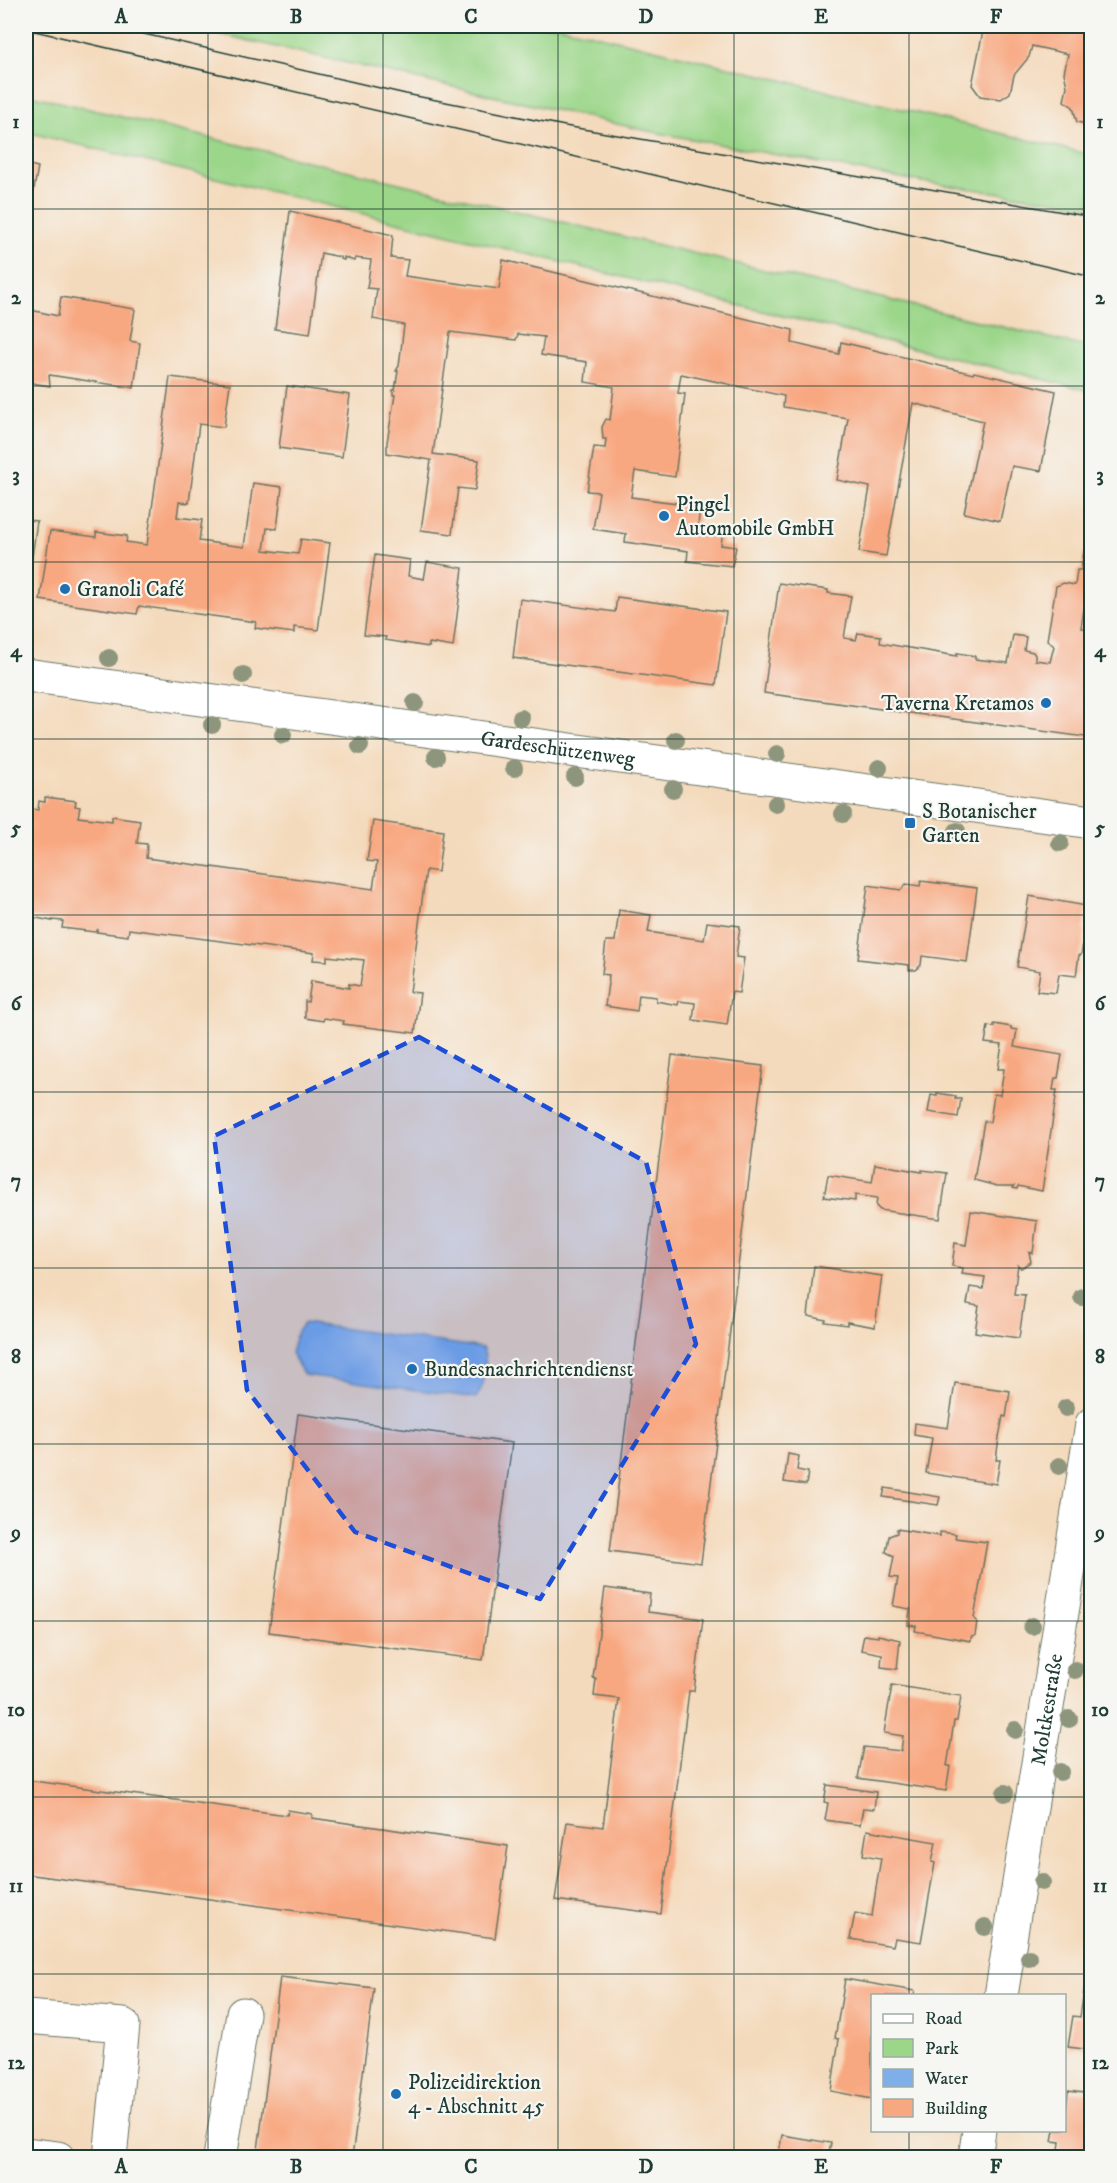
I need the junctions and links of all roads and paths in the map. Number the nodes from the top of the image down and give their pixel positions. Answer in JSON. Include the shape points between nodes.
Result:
{"nodes":[{"id":1,"x":26,"y":675,"type":"edge"},
{"id":2,"x":1092,"y":822,"type":"edge"},
{"id":3,"x":1092,"y":1424,"type":"edge"},
{"id":4,"x":1080,"y":1573,"type":"edge"},
{"id":5,"x":1001,"y":1994,"type":"edge"},
{"id":6,"x":243,"y":2014,"type":"dead end"},
{"id":7,"x":26,"y":2017,"type":"edge"},
{"id":8,"x":979,"y":2132,"type":"edge"},
{"id":9,"x":26,"y":2154,"type":"edge"},
{"id":10,"x":58,"y":2157,"type":"edge"},
{"id":11,"x":110,"y":2157,"type":"edge"},
{"id":12,"x":220,"y":2157,"type":"edge"},
{"id":13,"x":975,"y":2157,"type":"edge"}],
"edges":[{"from":1,"to":2,"type":"street","name":"Gardeschützenweg"},
{"from":3,"to":4,"type":"street","name":"Moltkestraße"},
{"from":4,"to":5,"type":"street","name":"Moltkestraße"},
{"from":6,"to":12,"type":"street"},
{"from":7,"to":11,"type":"street","via":[[123,2025]]},
{"from":8,"to":13,"type":"street"},
{"from":9,"to":10,"type":"street"}]}
